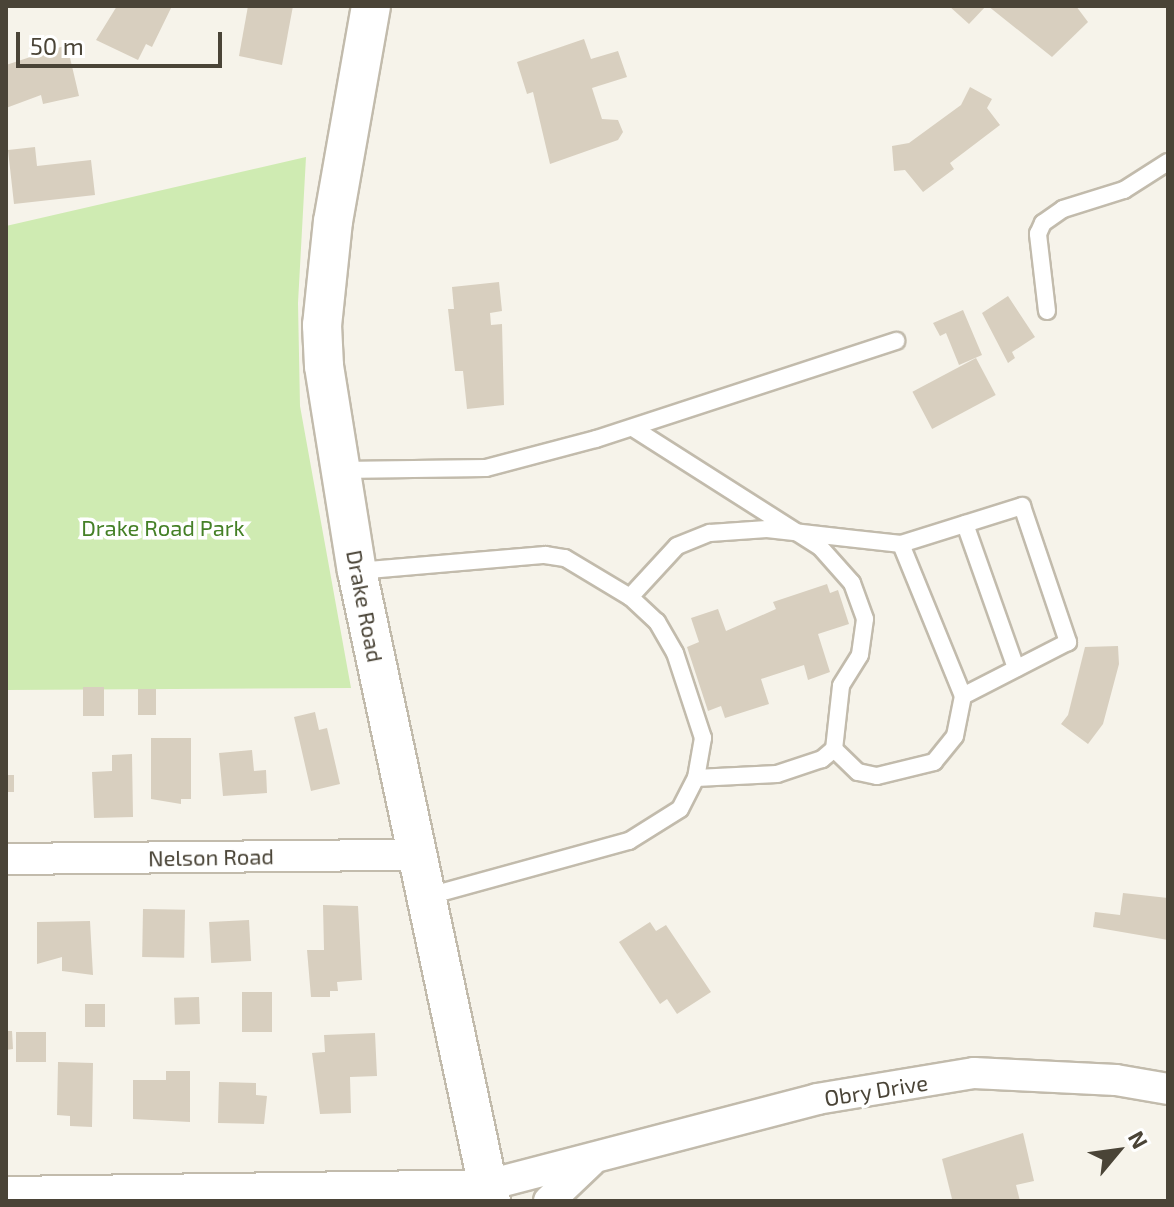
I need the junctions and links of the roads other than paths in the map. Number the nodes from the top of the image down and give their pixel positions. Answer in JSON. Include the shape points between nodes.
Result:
{"nodes":[{"id":1,"x":371,"y":6,"type":"edge"},
{"id":2,"x":1168,"y":162,"type":"edge"},
{"id":3,"x":1047,"y":311,"type":"dead end"},
{"id":4,"x":896,"y":341,"type":"dead end"},
{"id":5,"x":633,"y":428,"type":"junction"},
{"id":6,"x":339,"y":470,"type":"junction"},
{"id":7,"x":965,"y":524,"type":"junction"},
{"id":8,"x":794,"y":533,"type":"junction"},
{"id":9,"x":901,"y":544,"type":"junction"},
{"id":10,"x":357,"y":571,"type":"junction"},
{"id":11,"x":630,"y":597,"type":"junction"},
{"id":12,"x":1016,"y":668,"type":"junction"},
{"id":13,"x":963,"y":696,"type":"junction"},
{"id":14,"x":834,"y":749,"type":"junction"},
{"id":15,"x":696,"y":778,"type":"junction"},
{"id":16,"x":416,"y":855,"type":"junction"},
{"id":17,"x":6,"y":859,"type":"edge"},
{"id":18,"x":425,"y":897,"type":"junction"},
{"id":19,"x":1168,"y":1089,"type":"edge"},
{"id":20,"x":591,"y":1161,"type":"junction"},
{"id":21,"x":6,"y":1192,"type":"edge"},
{"id":22,"x":489,"y":1193,"type":"edge"},
{"id":23,"x":549,"y":1201,"type":"edge"}],
"edges":[{"from":1,"to":6,"type":"street","name":"Drake Road","via":[[333,221],[322,325]]},
{"from":2,"to":3,"type":"lane","via":[[1124,190],[1063,209],[1043,223],[1038,234]]},
{"from":4,"to":5,"type":"lane"},
{"from":5,"to":6,"type":"lane","via":[[486,468]]},
{"from":5,"to":8,"type":"lane"},
{"from":6,"to":10,"type":"street","name":"Drake Road"},
{"from":7,"to":9,"type":"lane"},
{"from":7,"to":12,"type":"lane"},
{"from":7,"to":12,"type":"lane","via":[[1022,506],[1068,642]]},
{"from":8,"to":9,"type":"lane"},
{"from":8,"to":11,"type":"lane","via":[[710,533],[677,546]]},
{"from":8,"to":14,"type":"lane","via":[[820,547],[852,583],[865,619],[860,655],[841,686]]},
{"from":9,"to":13,"type":"lane"},
{"from":10,"to":11,"type":"lane","via":[[545,555],[565,558]]},
{"from":10,"to":16,"type":"street","name":"Drake Road"},
{"from":11,"to":15,"type":"lane","via":[[657,622],[694,701],[703,738]]},
{"from":12,"to":13,"type":"lane"},
{"from":13,"to":14,"type":"lane","via":[[955,736],[934,762],[877,776],[858,772]]},
{"from":14,"to":15,"type":"lane","via":[[822,759],[777,774]]},
{"from":15,"to":18,"type":"lane","via":[[680,809],[629,841]]},
{"from":16,"to":17,"type":"street","name":"Nelson Road"},
{"from":16,"to":18,"type":"street","name":"Drake Road"},
{"from":18,"to":22,"type":"street","name":"Drake Road"},
{"from":19,"to":20,"type":"street","name":"Obry Drive","via":[[1116,1080],[974,1073],[843,1093]]},
{"from":20,"to":22,"type":"street","name":"Obry Drive","via":[[512,1174]]},
{"from":20,"to":23,"type":"street","name":"Obry Drive"},
{"from":21,"to":22,"type":"street","name":"Obry Drive"}]}
